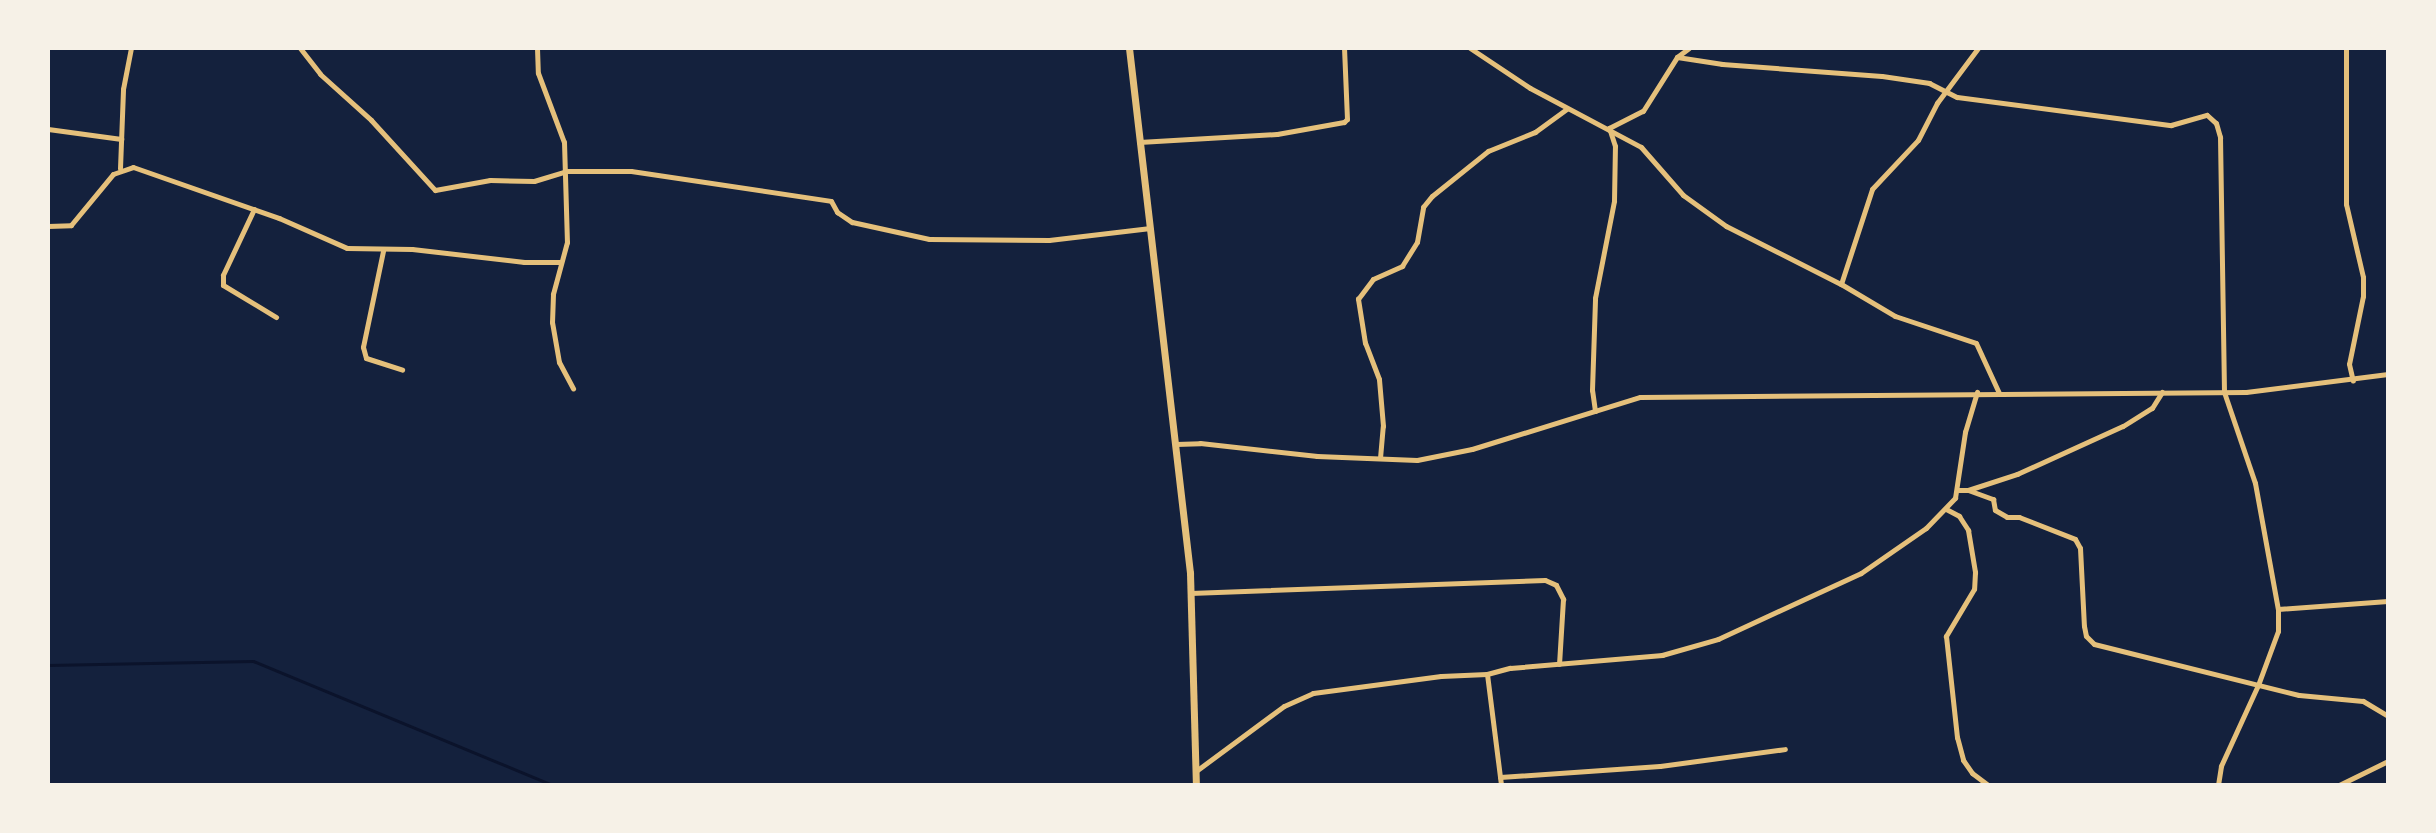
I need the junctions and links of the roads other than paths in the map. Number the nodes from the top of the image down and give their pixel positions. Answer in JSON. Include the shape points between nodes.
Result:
{"nodes":[{"id":1,"x":131,"y":48,"type":"edge"},
{"id":2,"x":300,"y":48,"type":"edge"},
{"id":3,"x":537,"y":48,"type":"edge"},
{"id":4,"x":1129,"y":48,"type":"edge"},
{"id":5,"x":1344,"y":48,"type":"edge"},
{"id":6,"x":1470,"y":48,"type":"edge"},
{"id":7,"x":1689,"y":48,"type":"edge"},
{"id":8,"x":1978,"y":48,"type":"edge"},
{"id":9,"x":2346,"y":48,"type":"edge"},
{"id":10,"x":1677,"y":57,"type":"junction"},
{"id":11,"x":1947,"y":90,"type":"junction"},
{"id":12,"x":1567,"y":109,"type":"junction"},
{"id":13,"x":1609,"y":128,"type":"junction"},
{"id":14,"x":48,"y":129,"type":"edge"},
{"id":15,"x":121,"y":139,"type":"junction"},
{"id":16,"x":1139,"y":142,"type":"junction"},
{"id":17,"x":120,"y":168,"type":"junction"},
{"id":18,"x":567,"y":171,"type":"junction"},
{"id":19,"x":254,"y":209,"type":"junction"},
{"id":20,"x":48,"y":226,"type":"edge"},
{"id":21,"x":1150,"y":228,"type":"junction"},
{"id":22,"x":383,"y":251,"type":"junction"},
{"id":23,"x":561,"y":262,"type":"junction"},
{"id":24,"x":1841,"y":284,"type":"junction"},
{"id":25,"x":276,"y":317,"type":"dead end"},
{"id":26,"x":402,"y":370,"type":"dead end"},
{"id":27,"x":2388,"y":374,"type":"edge"},
{"id":28,"x":2353,"y":381,"type":"junction"},
{"id":29,"x":573,"y":388,"type":"dead end"},
{"id":30,"x":1977,"y":392,"type":"junction"},
{"id":31,"x":2162,"y":392,"type":"junction"},
{"id":32,"x":2224,"y":392,"type":"junction"},
{"id":33,"x":1999,"y":393,"type":"junction"},
{"id":34,"x":1595,"y":411,"type":"junction"},
{"id":35,"x":1176,"y":444,"type":"junction"},
{"id":36,"x":1380,"y":458,"type":"junction"},
{"id":37,"x":1958,"y":490,"type":"junction"},
{"id":38,"x":1968,"y":490,"type":"junction"},
{"id":39,"x":1946,"y":509,"type":"junction"},
{"id":40,"x":1190,"y":593,"type":"junction"},
{"id":41,"x":2388,"y":601,"type":"edge"},
{"id":42,"x":2278,"y":609,"type":"junction"},
{"id":43,"x":1559,"y":664,"type":"junction"},
{"id":44,"x":1487,"y":674,"type":"junction"},
{"id":45,"x":2258,"y":685,"type":"junction"},
{"id":46,"x":2388,"y":716,"type":"edge"},
{"id":47,"x":1785,"y":749,"type":"dead end"},
{"id":48,"x":2388,"y":761,"type":"edge"},
{"id":49,"x":1196,"y":771,"type":"junction"},
{"id":50,"x":1500,"y":777,"type":"junction"},
{"id":51,"x":1196,"y":785,"type":"edge"},
{"id":52,"x":1501,"y":785,"type":"edge"},
{"id":53,"x":1988,"y":785,"type":"edge"},
{"id":54,"x":2218,"y":785,"type":"edge"},
{"id":55,"x":2339,"y":785,"type":"edge"}],
"edges":[{"from":1,"to":15,"type":"street"},
{"from":2,"to":18,"type":"street","via":[[435,190],[490,180],[534,181]]},
{"from":3,"to":18,"type":"street","via":[[538,73],[563,131]]},
{"from":4,"to":16,"type":"main road"},
{"from":5,"to":16,"type":"street","via":[[1344,122],[1277,134]]},
{"from":6,"to":12,"type":"street"},
{"from":7,"to":10,"type":"street"},
{"from":8,"to":11,"type":"street"},
{"from":9,"to":28,"type":"street","via":[[2346,204],[2363,277],[2349,364]]},
{"from":10,"to":11,"type":"street","via":[[1882,76]]},
{"from":10,"to":13,"type":"street","via":[[1643,111]]},
{"from":11,"to":24,"type":"street","via":[[1918,140],[1872,189]]},
{"from":11,"to":32,"type":"street","via":[[1957,97],[2171,125],[2212,118],[2220,137]]},
{"from":12,"to":13,"type":"street"},
{"from":12,"to":36,"type":"street","via":[[1535,132],[1488,151],[1432,196],[1423,207],[1417,242],[1402,266],[1373,279],[1358,299],[1365,343],[1379,379]]},
{"from":13,"to":24,"type":"street","via":[[1652,155],[1683,195],[1713,219]]},
{"from":13,"to":34,"type":"street","via":[[1615,146],[1614,201],[1595,298]]},
{"from":14,"to":15,"type":"street"},
{"from":15,"to":17,"type":"street"},
{"from":16,"to":21,"type":"main road"},
{"from":17,"to":19,"type":"street","via":[[133,167]]},
{"from":17,"to":20,"type":"street","via":[[71,225]]},
{"from":18,"to":21,"type":"street","via":[[631,171],[831,201],[852,222],[929,239],[1049,240]]},
{"from":18,"to":23,"type":"street","via":[[567,242]]},
{"from":19,"to":22,"type":"street","via":[[327,242]]},
{"from":19,"to":25,"type":"street","via":[[223,285]]},
{"from":21,"to":35,"type":"main road"},
{"from":22,"to":23,"type":"street"},
{"from":22,"to":26,"type":"street","via":[[363,347],[366,358]]},
{"from":23,"to":29,"type":"street","via":[[552,322],[559,362]]},
{"from":24,"to":33,"type":"street","via":[[1895,316],[1976,343]]},
{"from":27,"to":28,"type":"street"},
{"from":28,"to":32,"type":"street"},
{"from":30,"to":33,"type":"street"},
{"from":30,"to":34,"type":"street","via":[[1640,397]]},
{"from":30,"to":37,"type":"street","via":[[1965,432]]},
{"from":31,"to":32,"type":"street"},
{"from":31,"to":33,"type":"street"},
{"from":31,"to":38,"type":"street","via":[[2152,408],[2123,426]]},
{"from":32,"to":42,"type":"street","via":[[2255,483]]},
{"from":34,"to":36,"type":"street","via":[[1472,449],[1417,460]]},
{"from":35,"to":36,"type":"street"},
{"from":35,"to":40,"type":"main road"},
{"from":37,"to":38,"type":"street"},
{"from":37,"to":39,"type":"street"},
{"from":38,"to":45,"type":"street","via":[[1993,499],[1995,510],[2007,517],[2075,539],[2080,548],[2084,626],[2094,644]]},
{"from":39,"to":43,"type":"street","via":[[1861,573],[1718,639],[1648,658]]},
{"from":39,"to":53,"type":"street","via":[[1968,530],[1975,572],[1974,589],[1946,636],[1957,737],[1963,760]]},
{"from":40,"to":43,"type":"street","via":[[1545,580],[1556,585],[1563,599]]},
{"from":40,"to":49,"type":"main road"},
{"from":41,"to":42,"type":"street"},
{"from":42,"to":45,"type":"street","via":[[2278,631]]},
{"from":43,"to":44,"type":"street"},
{"from":44,"to":49,"type":"street","via":[[1359,686],[1297,698]]},
{"from":44,"to":50,"type":"street"},
{"from":45,"to":46,"type":"street","via":[[2312,698],[2363,701]]},
{"from":45,"to":54,"type":"street","via":[[2221,766]]},
{"from":47,"to":50,"type":"street","via":[[1660,766]]},
{"from":48,"to":55,"type":"street"},
{"from":49,"to":51,"type":"main road"},
{"from":50,"to":52,"type":"street"}]}
